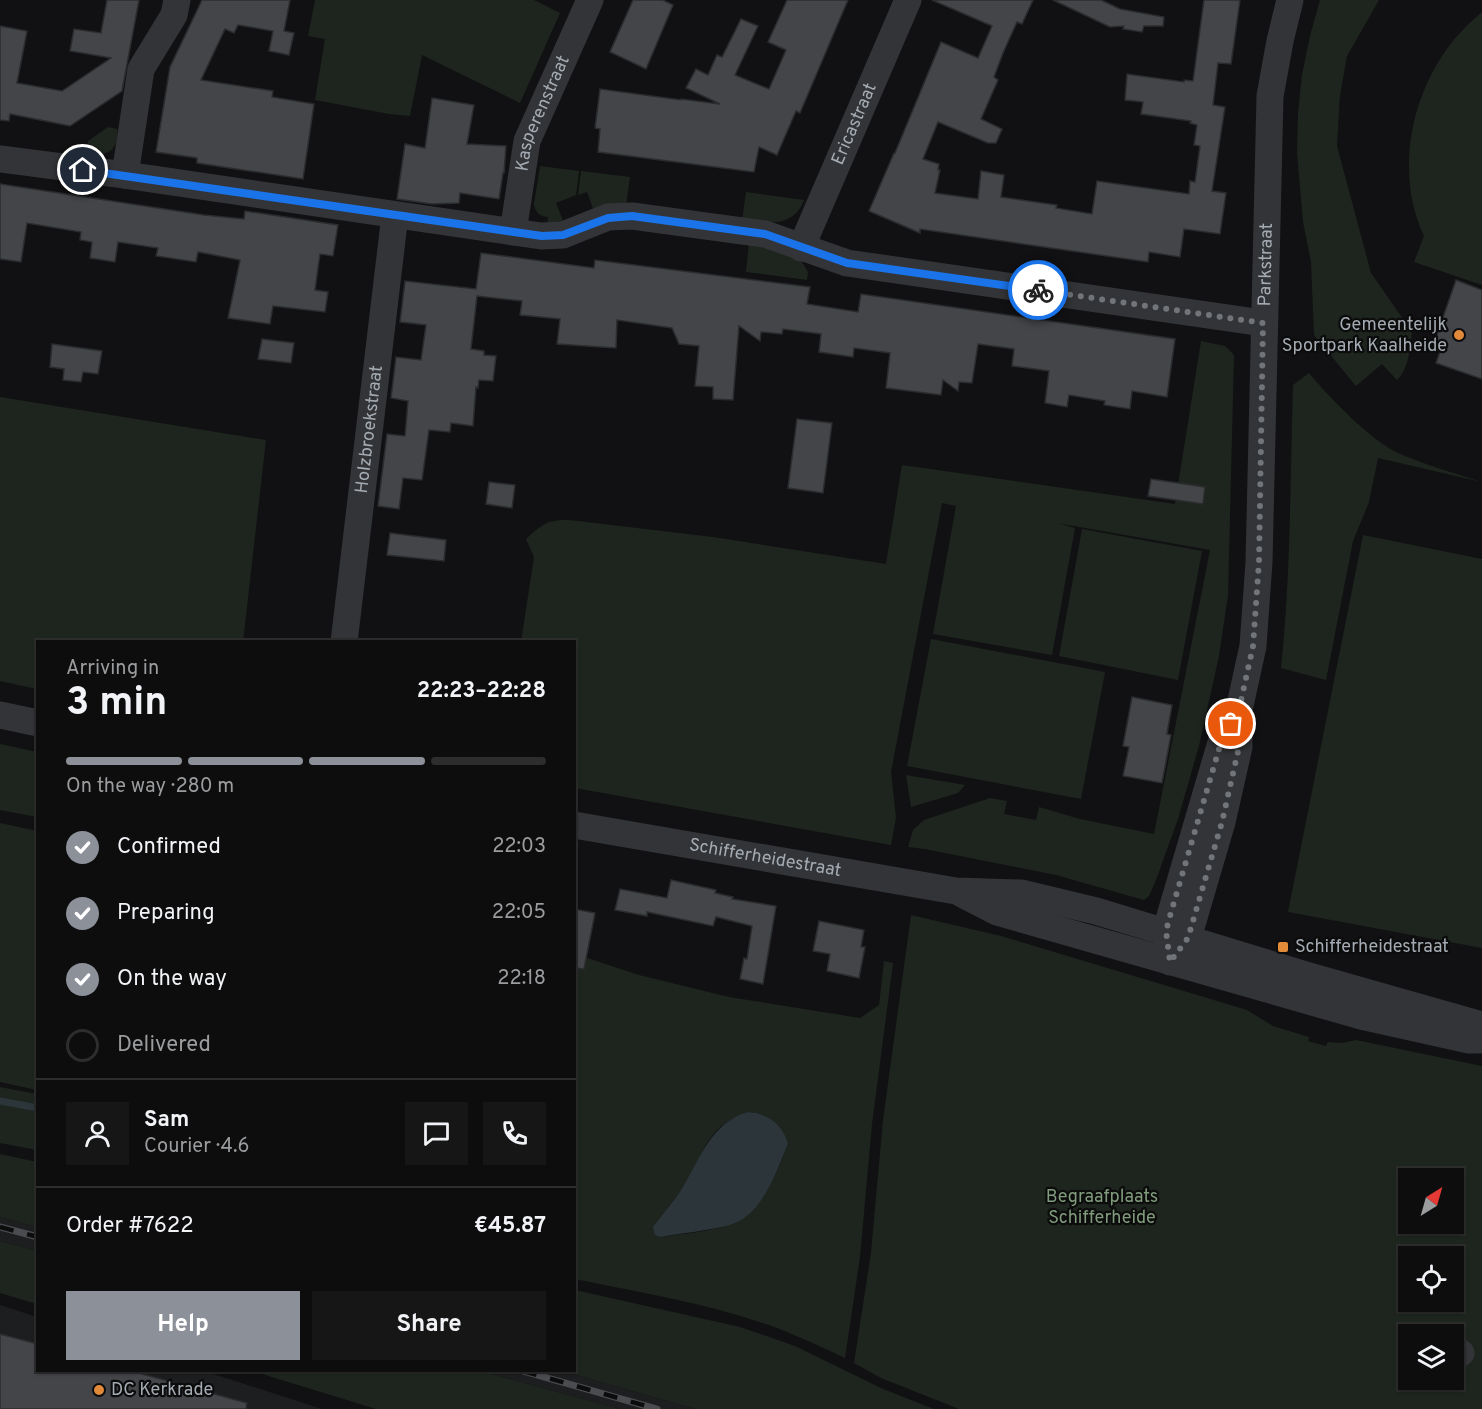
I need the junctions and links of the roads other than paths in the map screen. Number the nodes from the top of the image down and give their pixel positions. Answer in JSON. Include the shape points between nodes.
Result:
{"nodes":[{"id":1,"x":177,"y":0,"type":"edge"},
{"id":2,"x":590,"y":0,"type":"edge"},
{"id":3,"x":908,"y":0,"type":"edge"},
{"id":4,"x":1290,"y":0,"type":"edge"},
{"id":5,"x":0,"y":159,"type":"edge"},
{"id":6,"x":125,"y":175,"type":"junction"},
{"id":7,"x":395,"y":215,"type":"junction"},
{"id":8,"x":513,"y":232,"type":"junction"},
{"id":9,"x":801,"y":248,"type":"junction"},
{"id":10,"x":1263,"y":323,"type":"junction"},
{"id":11,"x":344,"y":640,"type":"edge"},
{"id":12,"x":0,"y":715,"type":"edge"},
{"id":13,"x":36,"y":723,"type":"edge"},
{"id":14,"x":576,"y":825,"type":"edge"},
{"id":15,"x":956,"y":891,"type":"junction"},
{"id":16,"x":1177,"y":934,"type":"junction"},
{"id":17,"x":1170,"y":962,"type":"junction"},
{"id":18,"x":1482,"y":1024,"type":"edge"},
{"id":19,"x":1482,"y":1040,"type":"edge"}],
"edges":[{"from":1,"to":6,"type":"street","via":[[174,15],[141,69]]},
{"from":2,"to":8,"type":"street","name":"Kasperenstraat","via":[[527,141]]},
{"from":3,"to":9,"type":"street","name":"Ericastraat"},
{"from":4,"to":10,"type":"street","name":"Parkstraat","via":[[1270,96]]},
{"from":5,"to":6,"type":"street"},
{"from":6,"to":7,"type":"street"},
{"from":7,"to":8,"type":"street"},
{"from":7,"to":11,"type":"street","name":"Holzbroekstraat"},
{"from":8,"to":9,"type":"street","via":[[563,235],[608,218],[632,216],[765,234]]},
{"from":9,"to":10,"type":"street","via":[[847,263]]},
{"from":10,"to":16,"type":"street","name":"Parkstraat","via":[[1259,562],[1253,646],[1239,710],[1222,739]]},
{"from":12,"to":13,"type":"street"},
{"from":14,"to":15,"type":"street","name":"Schifferheidestraat"},
{"from":15,"to":16,"type":"street","name":"Schifferheidestraat","via":[[1021,893]]},
{"from":15,"to":17,"type":"street","name":"Schifferheidestraat","via":[[997,912]]},
{"from":16,"to":17,"type":"street","name":"Parkstraat"},
{"from":16,"to":18,"type":"street","name":"Schifferheidestraat"},
{"from":17,"to":19,"type":"street","name":"Schifferheidestraat","via":[[1360,1016]]}]}
